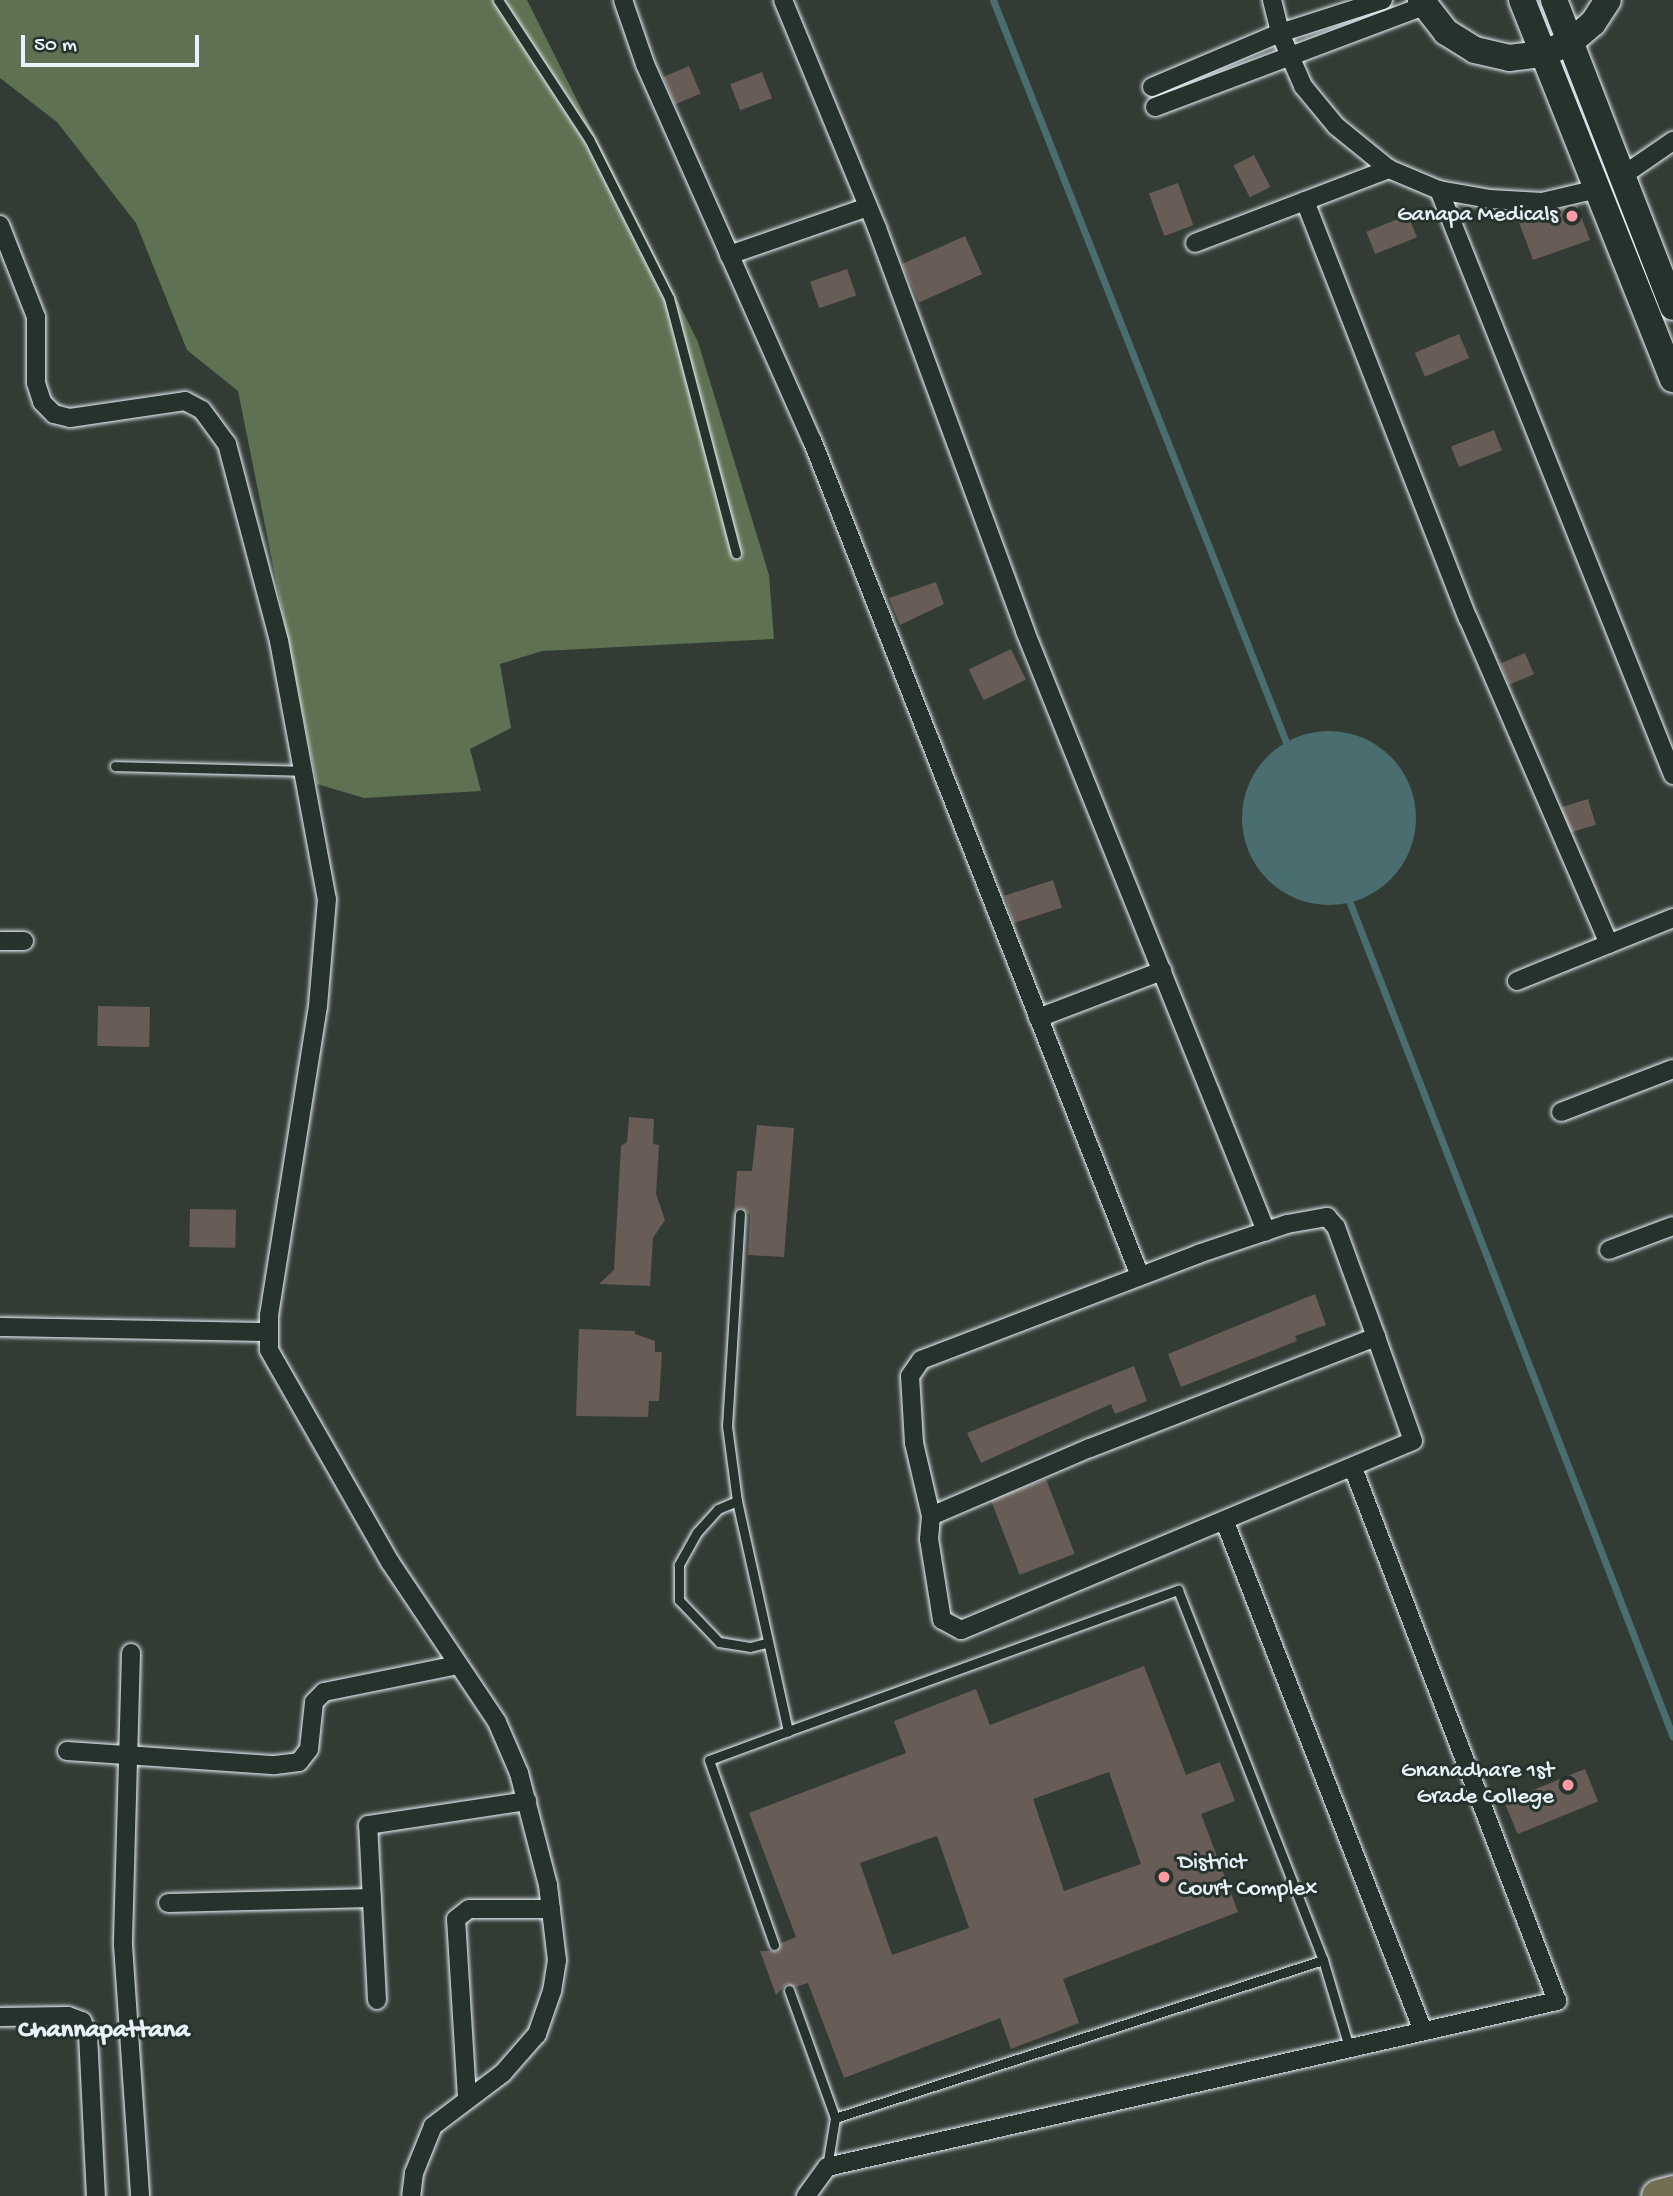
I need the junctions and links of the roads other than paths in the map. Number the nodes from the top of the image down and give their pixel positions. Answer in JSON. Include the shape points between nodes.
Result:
{"nodes":[{"id":1,"x":498,"y":0,"type":"edge"},
{"id":2,"x":623,"y":0,"type":"edge"},
{"id":3,"x":783,"y":0,"type":"edge"},
{"id":4,"x":1272,"y":0,"type":"edge"},
{"id":5,"x":1383,"y":0,"type":"edge"},
{"id":6,"x":1522,"y":0,"type":"edge"},
{"id":7,"x":1555,"y":0,"type":"edge"},
{"id":8,"x":1608,"y":0,"type":"edge"},
{"id":9,"x":1423,"y":3,"type":"edge"},
{"id":10,"x":1280,"y":33,"type":"junction"},
{"id":11,"x":1572,"y":41,"type":"junction"},
{"id":12,"x":1289,"y":54,"type":"junction"},
{"id":13,"x":1543,"y":54,"type":"junction"},
{"id":14,"x":1152,"y":87,"type":"dead end"},
{"id":15,"x":1155,"y":107,"type":"dead end"},
{"id":16,"x":1673,"y":142,"type":"edge"},
{"id":17,"x":1388,"y":169,"type":"junction"},
{"id":18,"x":1622,"y":176,"type":"junction"},
{"id":19,"x":1598,"y":189,"type":"junction"},
{"id":20,"x":1438,"y":190,"type":"junction"},
{"id":21,"x":1305,"y":201,"type":"junction"},
{"id":22,"x":868,"y":206,"type":"junction"},
{"id":23,"x":0,"y":225,"type":"edge"},
{"id":24,"x":1195,"y":243,"type":"dead end"},
{"id":25,"x":729,"y":255,"type":"junction"},
{"id":26,"x":1673,"y":307,"type":"edge"},
{"id":27,"x":1673,"y":379,"type":"edge"},
{"id":28,"x":736,"y":553,"type":"dead end"},
{"id":29,"x":116,"y":766,"type":"dead end"},
{"id":30,"x":305,"y":771,"type":"junction"},
{"id":31,"x":1673,"y":775,"type":"edge"},
{"id":32,"x":1673,"y":918,"type":"edge"},
{"id":33,"x":0,"y":941,"type":"edge"},
{"id":34,"x":24,"y":941,"type":"dead end"},
{"id":35,"x":1609,"y":944,"type":"junction"},
{"id":36,"x":1162,"y":971,"type":"junction"},
{"id":37,"x":1517,"y":981,"type":"dead end"},
{"id":38,"x":1038,"y":1018,"type":"junction"},
{"id":39,"x":1673,"y":1069,"type":"edge"},
{"id":40,"x":1561,"y":1112,"type":"dead end"},
{"id":41,"x":740,"y":1214,"type":"dead end"},
{"id":42,"x":1673,"y":1226,"type":"edge"},
{"id":43,"x":1266,"y":1231,"type":"junction"},
{"id":44,"x":1609,"y":1250,"type":"dead end"},
{"id":45,"x":1140,"y":1276,"type":"junction"},
{"id":46,"x":0,"y":1327,"type":"edge"},
{"id":47,"x":267,"y":1332,"type":"junction"},
{"id":48,"x":1376,"y":1337,"type":"junction"},
{"id":49,"x":1353,"y":1468,"type":"junction"},
{"id":50,"x":737,"y":1501,"type":"junction"},
{"id":51,"x":932,"y":1516,"type":"junction"},
{"id":52,"x":1225,"y":1522,"type":"junction"},
{"id":53,"x":766,"y":1643,"type":"junction"},
{"id":54,"x":131,"y":1653,"type":"dead end"},
{"id":55,"x":458,"y":1665,"type":"junction"},
{"id":56,"x":788,"y":1731,"type":"junction"},
{"id":57,"x":67,"y":1751,"type":"dead end"},
{"id":58,"x":128,"y":1752,"type":"junction"},
{"id":59,"x":527,"y":1801,"type":"junction"},
{"id":60,"x":372,"y":1898,"type":"junction"},
{"id":61,"x":168,"y":1903,"type":"dead end"},
{"id":62,"x":551,"y":1909,"type":"junction"},
{"id":63,"x":774,"y":1945,"type":"dead end"},
{"id":64,"x":1323,"y":1960,"type":"junction"},
{"id":65,"x":789,"y":1990,"type":"dead end"},
{"id":66,"x":377,"y":2000,"type":"dead end"},
{"id":67,"x":0,"y":2017,"type":"edge"},
{"id":68,"x":1423,"y":2031,"type":"junction"},
{"id":69,"x":1349,"y":2047,"type":"junction"},
{"id":70,"x":467,"y":2098,"type":"junction"},
{"id":71,"x":835,"y":2118,"type":"junction"},
{"id":72,"x":827,"y":2167,"type":"junction"},
{"id":73,"x":1673,"y":2192,"type":"edge"},
{"id":74,"x":96,"y":2196,"type":"edge"},
{"id":75,"x":140,"y":2196,"type":"edge"},
{"id":76,"x":411,"y":2196,"type":"edge"},
{"id":77,"x":806,"y":2196,"type":"edge"},
{"id":78,"x":1658,"y":2196,"type":"edge"}],
"edges":[{"from":1,"to":28,"type":"lane","via":[[590,139],[669,298]]},
{"from":2,"to":25,"type":"street","via":[[645,64]]},
{"from":3,"to":22,"type":"street"},
{"from":4,"to":10,"type":"street"},
{"from":5,"to":10,"type":"street"},
{"from":6,"to":13,"type":"street"},
{"from":7,"to":11,"type":"street"},
{"from":8,"to":11,"type":"street"},
{"from":9,"to":12,"type":"street"},
{"from":9,"to":13,"type":"street","via":[[1446,32],[1475,50],[1509,58]]},
{"from":10,"to":12,"type":"street"},
{"from":10,"to":14,"type":"street"},
{"from":11,"to":13,"type":"street"},
{"from":11,"to":18,"type":"street"},
{"from":12,"to":15,"type":"street"},
{"from":12,"to":17,"type":"street","via":[[1303,86],[1336,126]]},
{"from":13,"to":19,"type":"street"},
{"from":16,"to":18,"type":"street"},
{"from":17,"to":20,"type":"street"},
{"from":17,"to":21,"type":"street"},
{"from":18,"to":26,"type":"street"},
{"from":19,"to":20,"type":"street","via":[[1542,202]]},
{"from":19,"to":27,"type":"street"},
{"from":20,"to":31,"type":"street"},
{"from":21,"to":24,"type":"street"},
{"from":21,"to":35,"type":"street","via":[[1468,618]]},
{"from":22,"to":25,"type":"street"},
{"from":22,"to":36,"type":"street","via":[[1025,631]]},
{"from":23,"to":30,"type":"street","via":[[29,290],[36,317],[36,383],[42,402],[54,414],[69,418],[185,401],[202,410],[227,444],[279,641]]},
{"from":25,"to":38,"type":"street","via":[[812,440]]},
{"from":29,"to":30,"type":"lane"},
{"from":30,"to":47,"type":"street","via":[[327,899],[318,1006]]},
{"from":32,"to":35,"type":"street"},
{"from":33,"to":34,"type":"street"},
{"from":35,"to":37,"type":"street"},
{"from":36,"to":38,"type":"street"},
{"from":36,"to":43,"type":"street"},
{"from":38,"to":45,"type":"street"},
{"from":39,"to":40,"type":"street"},
{"from":41,"to":50,"type":"lane","via":[[727,1426]]},
{"from":42,"to":44,"type":"street"},
{"from":43,"to":45,"type":"street"},
{"from":43,"to":48,"type":"street","via":[[1326,1217],[1336,1227]]},
{"from":45,"to":51,"type":"street","via":[[921,1360],[910,1376],[914,1444]]},
{"from":46,"to":47,"type":"street"},
{"from":47,"to":55,"type":"street","via":[[277,1366],[390,1562]]},
{"from":48,"to":49,"type":"street","via":[[1413,1441]]},
{"from":48,"to":51,"type":"street","via":[[1090,1448]]},
{"from":49,"to":52,"type":"street"},
{"from":49,"to":68,"type":"street","via":[[1557,2001]]},
{"from":50,"to":53,"type":"lane"},
{"from":50,"to":53,"type":"lane","via":[[718,1509],[696,1532],[679,1565],[680,1600],[719,1642],[750,1647]]},
{"from":51,"to":52,"type":"street","via":[[929,1539],[942,1619],[961,1630]]},
{"from":52,"to":68,"type":"street"},
{"from":53,"to":56,"type":"lane"},
{"from":54,"to":58,"type":"street"},
{"from":55,"to":58,"type":"street","via":[[324,1692],[314,1702],[309,1749],[299,1762],[275,1765]]},
{"from":55,"to":59,"type":"street","via":[[497,1722]]},
{"from":56,"to":63,"type":"lane","via":[[709,1760]]},
{"from":56,"to":64,"type":"lane","via":[[1178,1590]]},
{"from":57,"to":58,"type":"street"},
{"from":58,"to":75,"type":"street","via":[[123,1945]]},
{"from":59,"to":60,"type":"street","via":[[368,1825]]},
{"from":59,"to":62,"type":"street"},
{"from":60,"to":61,"type":"street"},
{"from":60,"to":66,"type":"street"},
{"from":62,"to":70,"type":"street","via":[[557,1960],[537,2034],[503,2073]]},
{"from":62,"to":70,"type":"street","via":[[470,1909],[456,1919]]},
{"from":64,"to":69,"type":"lane"},
{"from":64,"to":71,"type":"lane"},
{"from":65,"to":71,"type":"lane"},
{"from":67,"to":74,"type":"street","via":[[68,2016],[82,2021],[89,2034]]},
{"from":68,"to":69,"type":"street"},
{"from":69,"to":72,"type":"street"},
{"from":70,"to":76,"type":"street","via":[[433,2126],[414,2173]]},
{"from":71,"to":72,"type":"lane"},
{"from":72,"to":77,"type":"street"},
{"from":73,"to":78,"type":"highway"}]}
